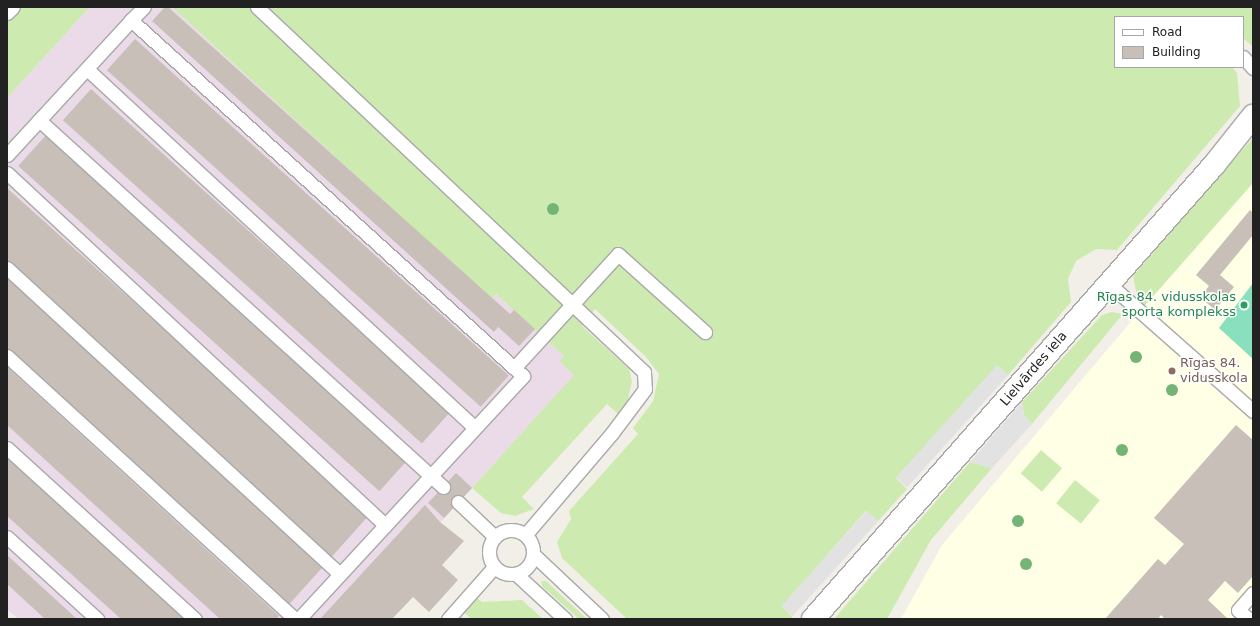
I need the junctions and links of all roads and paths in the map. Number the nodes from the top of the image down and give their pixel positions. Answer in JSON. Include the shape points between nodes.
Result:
{"nodes":[{"id":1,"x":13,"y":7,"type":"edge"},
{"id":2,"x":144,"y":7,"type":"edge"},
{"id":3,"x":257,"y":7,"type":"edge"},
{"id":4,"x":7,"y":13,"type":"edge"},
{"id":5,"x":131,"y":20,"type":"junction"},
{"id":6,"x":1244,"y":58,"type":"edge"},
{"id":7,"x":1253,"y":68,"type":"edge"},
{"id":8,"x":87,"y":69,"type":"junction"},
{"id":9,"x":1253,"y":116,"type":"edge"},
{"id":10,"x":39,"y":120,"type":"junction"},
{"id":11,"x":7,"y":155,"type":"edge"},
{"id":12,"x":7,"y":173,"type":"edge"},
{"id":13,"x":7,"y":268,"type":"edge"},
{"id":14,"x":1109,"y":284,"type":"junction"},
{"id":15,"x":572,"y":304,"type":"junction"},
{"id":16,"x":705,"y":332,"type":"dead end"},
{"id":17,"x":7,"y":356,"type":"edge"},
{"id":18,"x":514,"y":368,"type":"junction"},
{"id":19,"x":1253,"y":411,"type":"edge"},
{"id":20,"x":474,"y":427,"type":"junction"},
{"id":21,"x":7,"y":448,"type":"edge"},
{"id":22,"x":430,"y":476,"type":"junction"},
{"id":23,"x":443,"y":487,"type":"dead end"},
{"id":24,"x":458,"y":502,"type":"dead end"},
{"id":25,"x":385,"y":525,"type":"junction"},
{"id":26,"x":526,"y":534,"type":"junction"},
{"id":27,"x":494,"y":536,"type":"junction"},
{"id":28,"x":7,"y":537,"type":"edge"},
{"id":29,"x":534,"y":556,"type":"junction"},
{"id":30,"x":494,"y":567,"type":"junction"},
{"id":31,"x":340,"y":574,"type":"junction"},
{"id":32,"x":516,"y":574,"type":"junction"},
{"id":33,"x":1253,"y":593,"type":"edge"},
{"id":34,"x":97,"y":619,"type":"edge"},
{"id":35,"x":195,"y":619,"type":"edge"},
{"id":36,"x":295,"y":619,"type":"edge"},
{"id":37,"x":299,"y":619,"type":"edge"},
{"id":38,"x":448,"y":619,"type":"edge"},
{"id":39,"x":565,"y":619,"type":"edge"},
{"id":40,"x":602,"y":619,"type":"edge"},
{"id":41,"x":813,"y":619,"type":"edge"},
{"id":42,"x":1248,"y":619,"type":"edge"}],
"edges":[{"from":1,"to":4,"type":"lane"},
{"from":2,"to":5,"type":"lane"},
{"from":3,"to":15,"type":"lane"},
{"from":5,"to":8,"type":"lane"},
{"from":5,"to":18,"type":"lane"},
{"from":6,"to":7,"type":"lane"},
{"from":8,"to":10,"type":"lane"},
{"from":8,"to":20,"type":"lane"},
{"from":9,"to":14,"type":"street","name":"Lielvārdes iela"},
{"from":10,"to":11,"type":"lane"},
{"from":10,"to":22,"type":"lane"},
{"from":12,"to":25,"type":"lane"},
{"from":13,"to":31,"type":"lane"},
{"from":14,"to":19,"type":"lane"},
{"from":14,"to":41,"type":"street","name":"Lielvārdes iela"},
{"from":15,"to":16,"type":"lane","via":[[618,254]]},
{"from":15,"to":18,"type":"lane"},
{"from":15,"to":26,"type":"lane","via":[[644,372],[645,389],[612,433]]},
{"from":17,"to":36,"type":"lane"},
{"from":18,"to":20,"type":"lane","via":[[523,376]]},
{"from":20,"to":22,"type":"lane"},
{"from":21,"to":35,"type":"lane"},
{"from":22,"to":23,"type":"lane"},
{"from":22,"to":25,"type":"lane"},
{"from":24,"to":27,"type":"lane"},
{"from":25,"to":31,"type":"lane"},
{"from":26,"to":27,"type":"lane","via":[[509,528]]},
{"from":26,"to":29,"type":"lane","via":[[533,544]]},
{"from":27,"to":30,"type":"lane","via":[[488,551]]},
{"from":28,"to":34,"type":"lane"},
{"from":29,"to":32,"type":"lane","via":[[528,567]]},
{"from":29,"to":40,"type":"lane"},
{"from":30,"to":32,"type":"lane","via":[[504,573]]},
{"from":30,"to":38,"type":"lane"},
{"from":31,"to":37,"type":"lane"},
{"from":32,"to":39,"type":"lane"},
{"from":33,"to":42,"type":"lane","via":[[1238,610]]}]}
